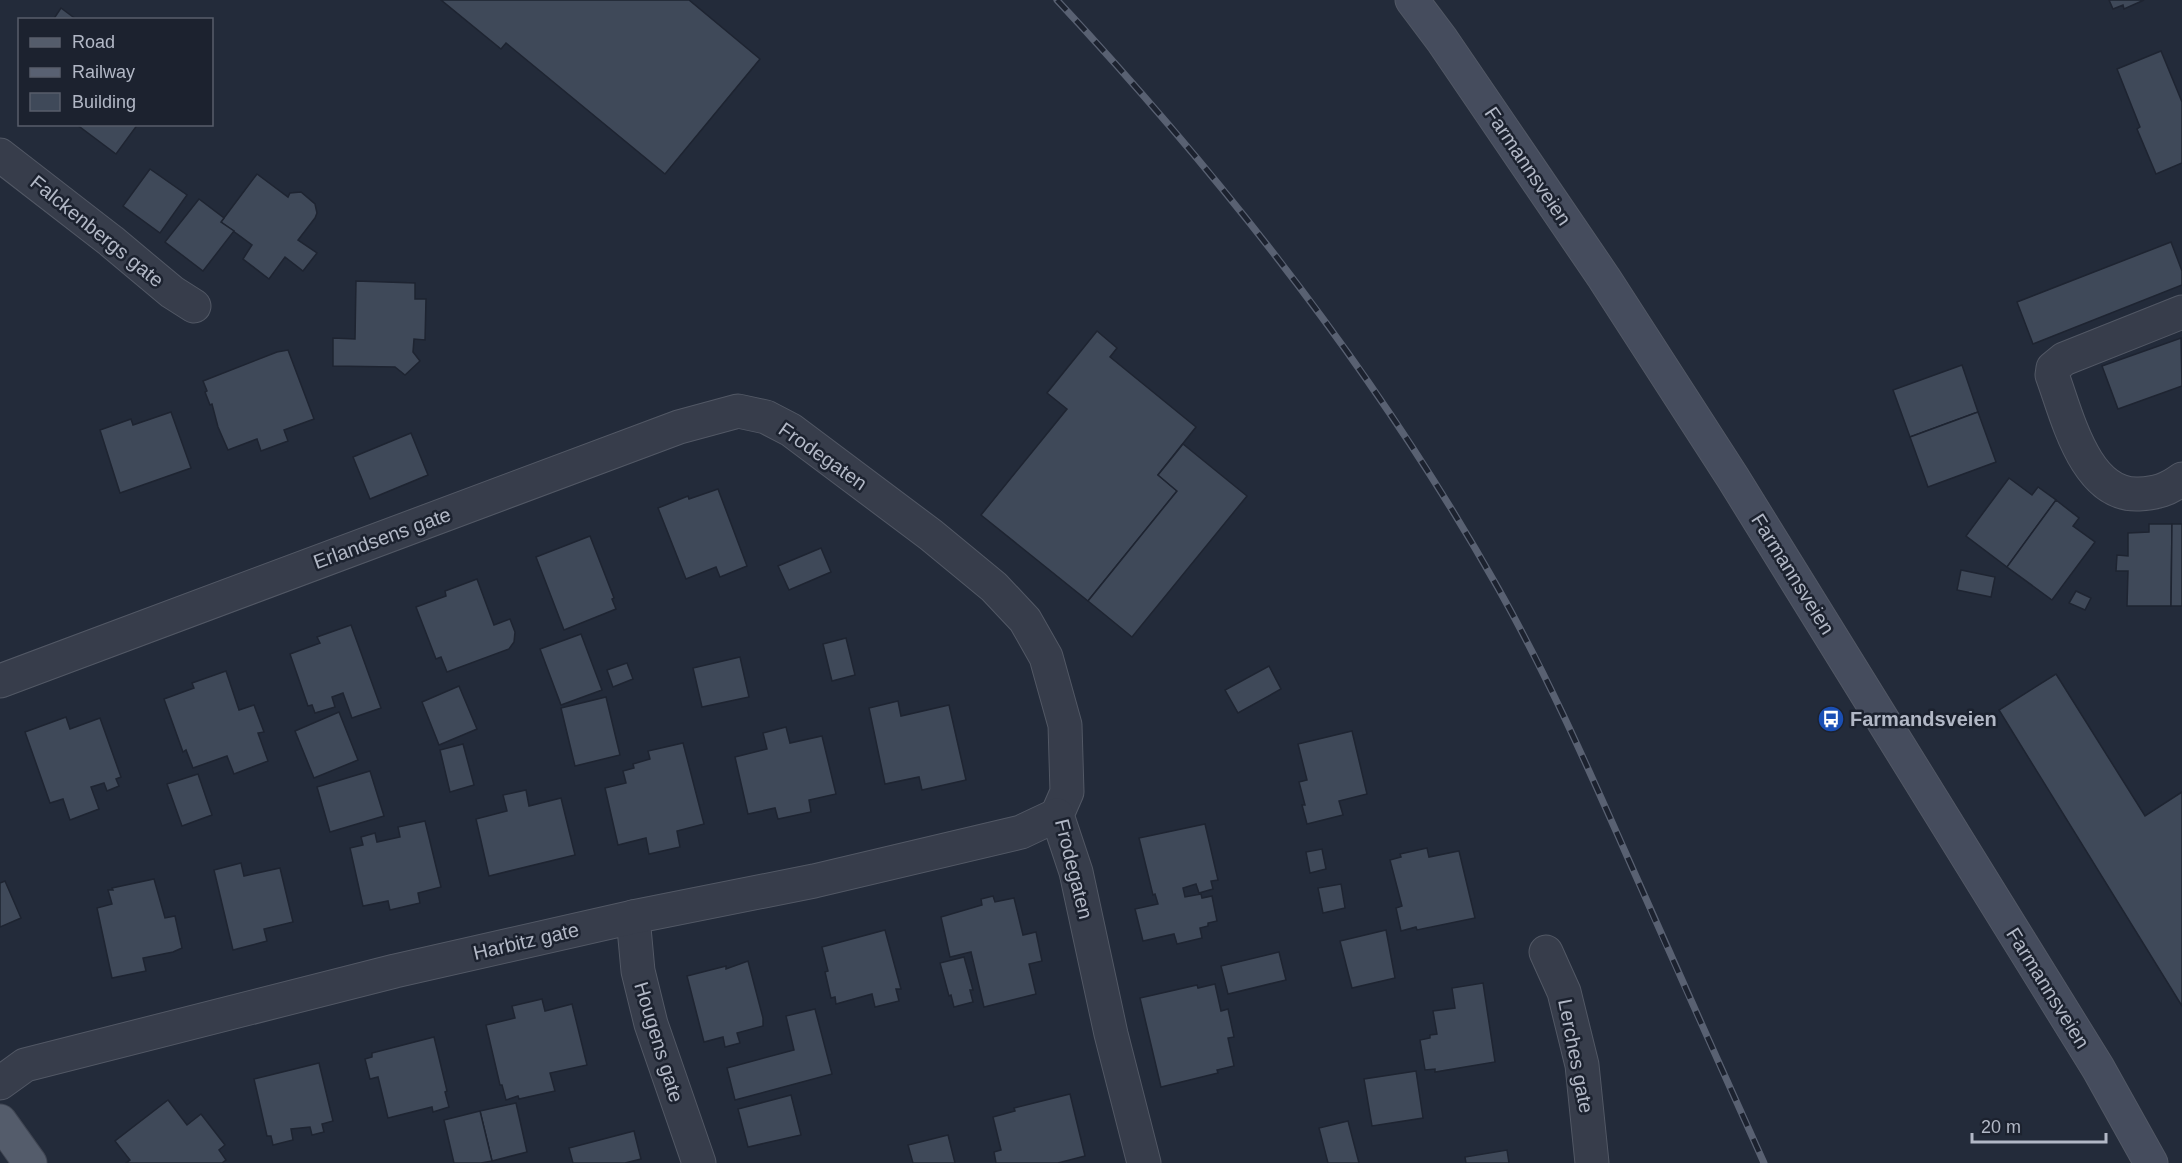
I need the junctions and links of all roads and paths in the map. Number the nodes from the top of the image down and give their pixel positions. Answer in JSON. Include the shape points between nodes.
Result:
{"nodes":[{"id":1,"x":1412,"y":0,"type":"edge"},
{"id":2,"x":0,"y":155,"type":"edge"},
{"id":3,"x":194,"y":306,"type":"dead end"},
{"id":4,"x":2182,"y":312,"type":"edge"},
{"id":5,"x":766,"y":417,"type":"joint"},
{"id":6,"x":2182,"y":479,"type":"edge"},
{"id":7,"x":0,"y":681,"type":"edge"},
{"id":8,"x":1057,"y":815,"type":"junction"},
{"id":9,"x":633,"y":917,"type":"junction"},
{"id":10,"x":1546,"y":952,"type":"dead end"},
{"id":11,"x":0,"y":1083,"type":"edge"},
{"id":12,"x":0,"y":1120,"type":"edge"},
{"id":13,"x":30,"y":1163,"type":"edge"},
{"id":14,"x":699,"y":1163,"type":"edge"},
{"id":15,"x":1144,"y":1163,"type":"edge"},
{"id":16,"x":1592,"y":1163,"type":"edge"},
{"id":17,"x":2151,"y":1163,"type":"edge"}],
"edges":[{"from":1,"to":17,"type":"main road","name":"Farmannsveien","via":[[1604,278],[1733,478],[2098,1068]]},
{"from":2,"to":3,"type":"street","name":"Falckenbergs gate"},
{"from":4,"to":6,"type":"street","via":[[2064,359],[2053,368],[2052,375],[2081,450],[2106,484],[2134,494],[2156,493]]},
{"from":5,"to":7,"type":"street","name":"Erlandsens gate","via":[[738,411],[679,427]]},
{"from":5,"to":8,"type":"street","name":"Frodegaten","via":[[791,430],[931,535],[994,587],[1025,621],[1046,657],[1065,725],[1067,792]]},
{"from":8,"to":9,"type":"street","name":"Harbitz gate","via":[[1021,832],[814,881]]},
{"from":8,"to":15,"type":"street","name":"Frodegaten","via":[[1076,872]]},
{"from":9,"to":11,"type":"street","name":"Harbitz gate","via":[[395,970],[25,1065]]},
{"from":9,"to":14,"type":"street","name":"Hougens gate","via":[[638,971],[648,1014]]},
{"from":10,"to":16,"type":"street","name":"Lerches gate","via":[[1564,992],[1582,1065]]},
{"from":12,"to":13,"type":"main road"}]}
